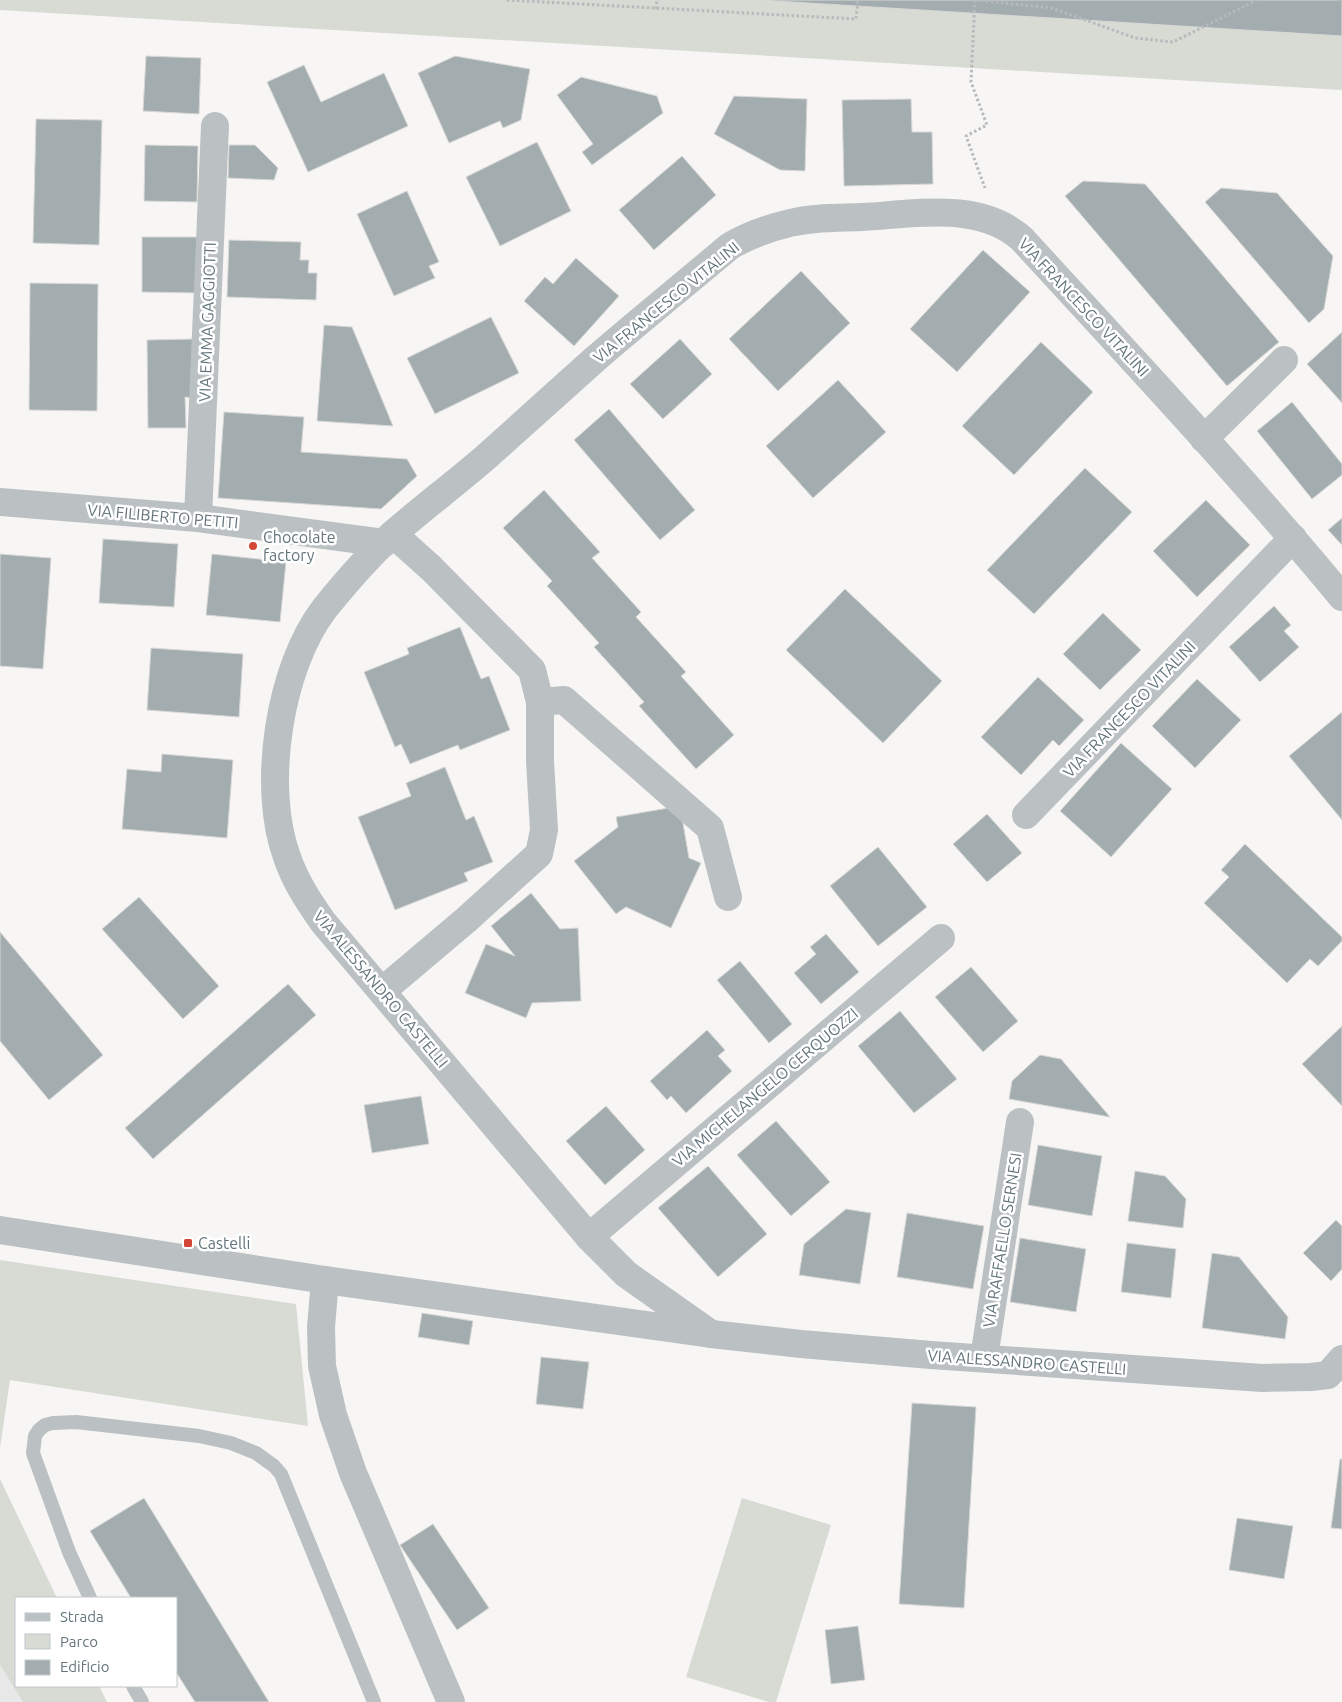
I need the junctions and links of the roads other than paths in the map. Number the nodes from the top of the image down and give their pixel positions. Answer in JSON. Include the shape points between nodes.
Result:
{"nodes":[{"id":1,"x":215,"y":126,"type":"dead end"},
{"id":2,"x":1284,"y":360,"type":"dead end"},
{"id":3,"x":1204,"y":439,"type":"junction"},
{"id":4,"x":0,"y":502,"type":"edge"},
{"id":5,"x":198,"y":518,"type":"junction"},
{"id":6,"x":1293,"y":538,"type":"junction"},
{"id":7,"x":388,"y":539,"type":"junction"},
{"id":8,"x":1342,"y":597,"type":"edge"},
{"id":9,"x":540,"y":702,"type":"junction"},
{"id":10,"x":1026,"y":815,"type":"dead end"},
{"id":11,"x":728,"y":897,"type":"dead end"},
{"id":12,"x":941,"y":938,"type":"dead end"},
{"id":13,"x":382,"y":991,"type":"junction"},
{"id":14,"x":1020,"y":1122,"type":"dead end"},
{"id":15,"x":0,"y":1230,"type":"edge"},
{"id":16,"x":588,"y":1238,"type":"junction"},
{"id":17,"x":324,"y":1280,"type":"junction"},
{"id":18,"x":711,"y":1334,"type":"junction"},
{"id":19,"x":984,"y":1358,"type":"junction"},
{"id":20,"x":1337,"y":1372,"type":"edge"},
{"id":21,"x":90,"y":1597,"type":"edge"},
{"id":22,"x":134,"y":1687,"type":"edge"},
{"id":23,"x":142,"y":1702,"type":"edge"},
{"id":24,"x":374,"y":1702,"type":"edge"},
{"id":25,"x":451,"y":1702,"type":"edge"}],
"edges":[{"from":1,"to":5,"type":"street","name":"VIA EMMA GAGGIOTTI"},
{"from":2,"to":3,"type":"street"},
{"from":3,"to":6,"type":"street","name":"VIA FRANCESCO VITALINI"},
{"from":3,"to":7,"type":"street","name":"VIA FRANCESCO VITALINI","via":[[1022,239],[1003,225],[982,217],[950,213],[808,220],[769,229],[730,246]]},
{"from":4,"to":5,"type":"street","name":"VIA FILIBERTO PETITI"},
{"from":5,"to":7,"type":"street","name":"VIA FILIBERTO PETITI"},
{"from":6,"to":8,"type":"street","name":"VIA FRANCESCO VITALINI"},
{"from":6,"to":10,"type":"street","name":"VIA FRANCESCO VITALINI"},
{"from":7,"to":9,"type":"street","via":[[431,568],[532,670]]},
{"from":7,"to":13,"type":"street","name":"VIA ALESSANDRO CASTELLI","via":[[324,609],[311,630],[283,704],[276,764],[281,836],[293,873],[323,922]]},
{"from":9,"to":11,"type":"street","via":[[564,700],[710,828]]},
{"from":9,"to":13,"type":"street","via":[[544,830],[539,854]]},
{"from":12,"to":16,"type":"street","name":"VIA MICHELANGELO CERQUOZZI"},
{"from":13,"to":16,"type":"street","name":"VIA ALESSANDRO CASTELLI"},
{"from":14,"to":19,"type":"street","name":"VIA RAFFAELLO SERNESI"},
{"from":15,"to":17,"type":"street","name":"VIA ALESSANDRO CASTELLI"},
{"from":16,"to":18,"type":"street","name":"VIA ALESSANDRO CASTELLI","via":[[626,1274]]},
{"from":17,"to":18,"type":"street","name":"VIA ALESSANDRO CASTELLI"},
{"from":17,"to":25,"type":"street","via":[[322,1366],[333,1415],[353,1473]]},
{"from":18,"to":19,"type":"street","name":"VIA ALESSANDRO CASTELLI"},
{"from":19,"to":20,"type":"street","name":"VIA ALESSANDRO CASTELLI","via":[[1262,1378],[1311,1377]]},
{"from":21,"to":24,"type":"lane","via":[[36,1463],[33,1444],[39,1430],[52,1423],[76,1422],[199,1436],[244,1448],[266,1459],[281,1474]]},
{"from":22,"to":23,"type":"lane"}]}
